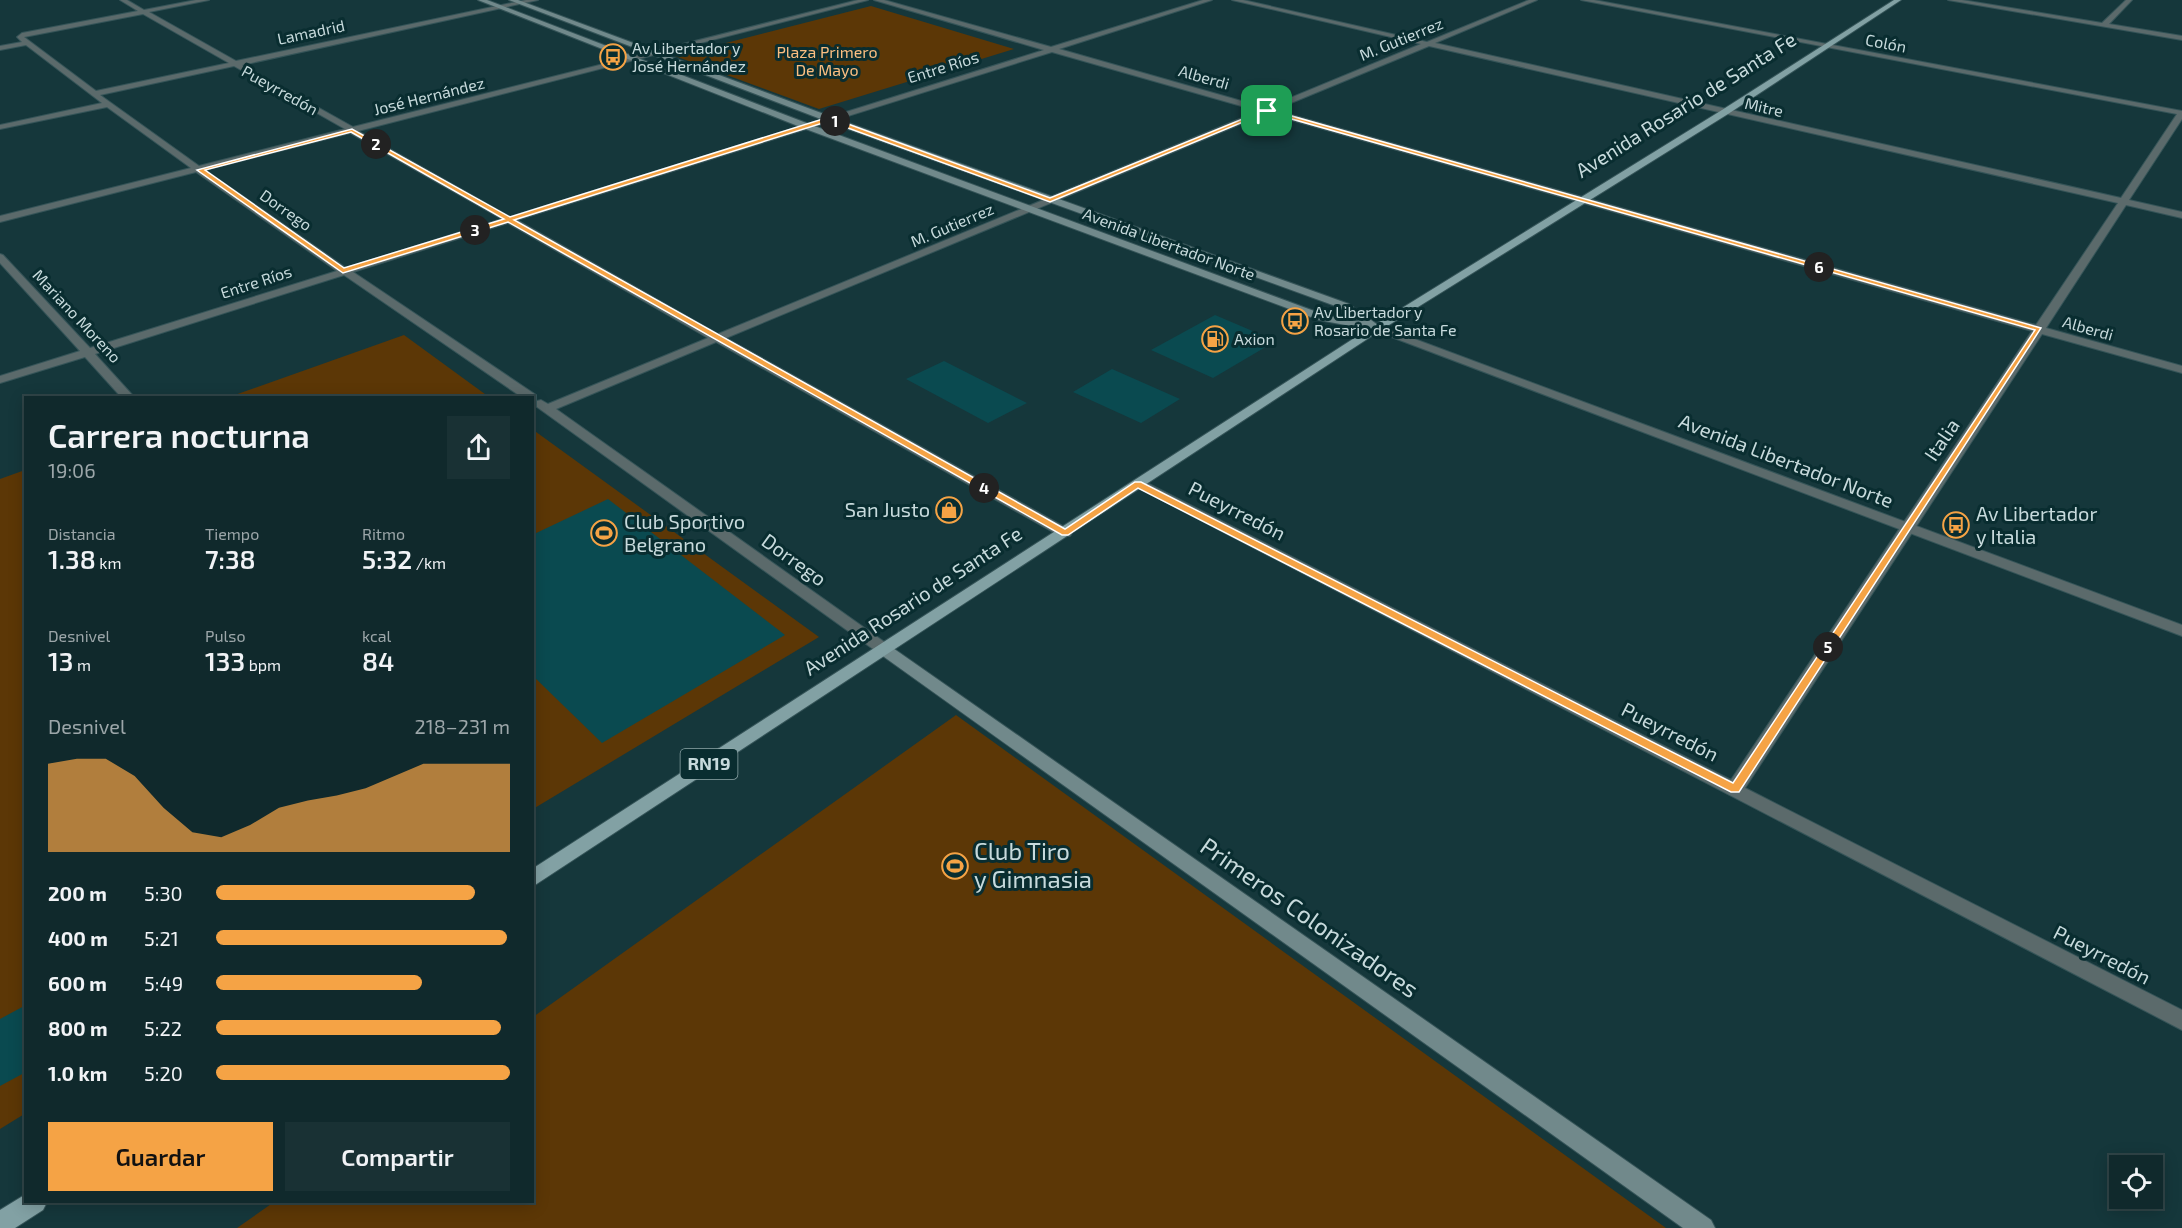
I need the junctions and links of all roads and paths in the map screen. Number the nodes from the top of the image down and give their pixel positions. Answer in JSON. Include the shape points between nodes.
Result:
{"nodes":[{"id":1,"x":123,"y":0,"type":"edge"},
{"id":2,"x":206,"y":0,"type":"edge"},
{"id":3,"x":481,"y":0,"type":"edge"},
{"id":4,"x":536,"y":0,"type":"edge"},
{"id":5,"x":865,"y":0,"type":"edge"},
{"id":6,"x":877,"y":0,"type":"edge"},
{"id":7,"x":1209,"y":0,"type":"edge"},
{"id":8,"x":1235,"y":0,"type":"edge"},
{"id":9,"x":1534,"y":0,"type":"edge"},
{"id":10,"x":1584,"y":0,"type":"edge"},
{"id":11,"x":1898,"y":0,"type":"edge"},
{"id":12,"x":1951,"y":0,"type":"edge"},
{"id":13,"x":2129,"y":0,"type":"edge"},
{"id":14,"x":516,"y":2,"type":"edge"},
{"id":15,"x":501,"y":8,"type":"junction"},
{"id":16,"x":144,"y":11,"type":"junction"},
{"id":17,"x":2104,"y":25,"type":"junction"},
{"id":18,"x":2182,"y":38,"type":"edge"},
{"id":19,"x":27,"y":43,"type":"junction"},
{"id":20,"x":1428,"y":44,"type":"junction"},
{"id":21,"x":1829,"y":46,"type":"junction"},
{"id":22,"x":0,"y":48,"type":"edge"},
{"id":23,"x":1051,"y":50,"type":"junction"},
{"id":24,"x":655,"y":54,"type":"junction"},
{"id":25,"x":633,"y":59,"type":"junction"},
{"id":26,"x":234,"y":64,"type":"junction"},
{"id":27,"x":93,"y":94,"type":"junction"},
{"id":28,"x":108,"y":104,"type":"junction"},
{"id":29,"x":1267,"y":111,"type":"junction"},
{"id":30,"x":1725,"y":111,"type":"junction"},
{"id":31,"x":2182,"y":113,"type":"edge"},
{"id":32,"x":829,"y":119,"type":"junction"},
{"id":33,"x":806,"y":126,"type":"junction"},
{"id":34,"x":0,"y":127,"type":"edge"},
{"id":35,"x":352,"y":130,"type":"junction"},
{"id":36,"x":200,"y":170,"type":"junction"},
{"id":37,"x":1050,"y":200,"type":"junction"},
{"id":38,"x":1583,"y":200,"type":"junction"},
{"id":39,"x":2123,"y":202,"type":"junction"},
{"id":40,"x":1028,"y":209,"type":"junction"},
{"id":41,"x":2182,"y":215,"type":"edge"},
{"id":42,"x":0,"y":219,"type":"edge"},
{"id":43,"x":509,"y":220,"type":"junction"},
{"id":44,"x":0,"y":257,"type":"edge"},
{"id":45,"x":343,"y":271,"type":"junction"},
{"id":46,"x":1377,"y":328,"type":"junction"},
{"id":47,"x":2039,"y":329,"type":"junction"},
{"id":48,"x":717,"y":338,"type":"junction"},
{"id":49,"x":89,"y":352,"type":"junction"},
{"id":50,"x":2182,"y":370,"type":"edge"},
{"id":51,"x":0,"y":380,"type":"edge"},
{"id":52,"x":127,"y":396,"type":"edge"},
{"id":53,"x":529,"y":396,"type":"edge"},
{"id":54,"x":534,"y":399,"type":"edge"},
{"id":55,"x":548,"y":408,"type":"junction"},
{"id":56,"x":1138,"y":484,"type":"junction"},
{"id":57,"x":1906,"y":528,"type":"junction"},
{"id":58,"x":1065,"y":533,"type":"junction"},
{"id":59,"x":2182,"y":631,"type":"edge"},
{"id":60,"x":885,"y":650,"type":"junction"},
{"id":61,"x":1735,"y":789,"type":"junction"},
{"id":62,"x":534,"y":878,"type":"edge"},
{"id":63,"x":2182,"y":1020,"type":"edge"},
{"id":64,"x":33,"y":1203,"type":"edge"},
{"id":65,"x":0,"y":1224,"type":"edge"},
{"id":66,"x":1702,"y":1228,"type":"edge"}],
"edges":[{"from":1,"to":16,"type":"street","name":"Pueyrredón"},
{"from":2,"to":16,"type":"street"},
{"from":3,"to":15,"type":"main road","name":"Avenida Libertador Norte"},
{"from":4,"to":14,"type":"street","name":"Lamadrid"},
{"from":5,"to":24,"type":"street","name":"José Hernández"},
{"from":6,"to":23,"type":"street","name":"Alberdi"},
{"from":7,"to":23,"type":"street","name":"Entre Ríos"},
{"from":8,"to":20,"type":"street","name":"Mitre"},
{"from":9,"to":20,"type":"street","name":"M. Gutierrez"},
{"from":10,"to":21,"type":"street","name":"Colón"},
{"from":11,"to":21,"type":"main road","name":"Avenida Rosario de Santa Fe","number":"RN19"},
{"from":12,"to":17,"type":"street"},
{"from":13,"to":17,"type":"street"},
{"from":14,"to":15,"type":"street","name":"Lamadrid"},
{"from":14,"to":24,"type":"main road","name":"Avenida Libertador Norte"},
{"from":15,"to":25,"type":"main road","name":"Avenida Libertador Norte"},
{"from":15,"to":26,"type":"street","name":"Lamadrid"},
{"from":16,"to":19,"type":"street","via":[[20,36]]},
{"from":16,"to":26,"type":"street","name":"Pueyrredón"},
{"from":17,"to":18,"type":"street"},
{"from":19,"to":22,"type":"street"},
{"from":19,"to":27,"type":"street","name":"Dorrego"},
{"from":20,"to":29,"type":"street","name":"M. Gutierrez"},
{"from":20,"to":30,"type":"street","name":"Mitre"},
{"from":21,"to":30,"type":"main road","name":"Avenida Rosario de Santa Fe","number":"RN19"},
{"from":21,"to":31,"type":"street","name":"Colón"},
{"from":23,"to":29,"type":"street","name":"Alberdi"},
{"from":23,"to":32,"type":"street","name":"Entre Ríos"},
{"from":24,"to":25,"type":"street","name":"José Hernández"},
{"from":24,"to":32,"type":"main road","name":"Avenida Libertador Norte"},
{"from":25,"to":33,"type":"main road","name":"Avenida Libertador Norte"},
{"from":25,"to":35,"type":"street","name":"José Hernández"},
{"from":26,"to":27,"type":"street","name":"Lamadrid"},
{"from":26,"to":35,"type":"street","name":"Pueyrredón"},
{"from":27,"to":28,"type":"street","name":"Dorrego"},
{"from":28,"to":34,"type":"street"},
{"from":28,"to":36,"type":"street","name":"Dorrego"},
{"from":29,"to":37,"type":"street","name":"M. Gutierrez"},
{"from":29,"to":38,"type":"street","name":"Alberdi"},
{"from":30,"to":38,"type":"main road","name":"Avenida Rosario de Santa Fe","number":"RN19"},
{"from":30,"to":39,"type":"street","name":"Mitre"},
{"from":31,"to":39,"type":"street","name":"Italia"},
{"from":32,"to":33,"type":"street","name":"Entre Ríos"},
{"from":32,"to":37,"type":"main road","name":"Avenida Libertador Norte"},
{"from":33,"to":40,"type":"main road","name":"Avenida Libertador Norte"},
{"from":33,"to":43,"type":"street","name":"Entre Ríos"},
{"from":35,"to":36,"type":"street","name":"José Hernández"},
{"from":35,"to":43,"type":"street","name":"Pueyrredón"},
{"from":36,"to":42,"type":"street","name":"José Hernández"},
{"from":36,"to":45,"type":"street","name":"Dorrego"},
{"from":37,"to":40,"type":"street","name":"M. Gutierrez"},
{"from":37,"to":46,"type":"main road","name":"Avenida Libertador Norte","via":[[1345,306]]},
{"from":38,"to":46,"type":"main road","name":"Avenida Rosario de Santa Fe","number":"RN19"},
{"from":38,"to":47,"type":"street","name":"Alberdi"},
{"from":39,"to":41,"type":"street","name":"Mitre"},
{"from":39,"to":47,"type":"street","name":"Italia"},
{"from":40,"to":46,"type":"main road","name":"Avenida Libertador Norte","via":[[1323,318]]},
{"from":40,"to":48,"type":"street","name":"M. Gutierrez"},
{"from":43,"to":45,"type":"street","name":"Entre Ríos"},
{"from":43,"to":48,"type":"street","name":"Pueyrredón"},
{"from":44,"to":49,"type":"street","name":"Mariano Moreno"},
{"from":45,"to":49,"type":"street","name":"Entre Ríos"},
{"from":45,"to":53,"type":"street","name":"Dorrego"},
{"from":46,"to":56,"type":"main road","name":"Avenida Rosario de Santa Fe","number":"RN19"},
{"from":46,"to":57,"type":"street","name":"Avenida Libertador Norte"},
{"from":47,"to":50,"type":"street","name":"Alberdi"},
{"from":47,"to":57,"type":"street","name":"Italia"},
{"from":48,"to":55,"type":"street","name":"M. Gutierrez"},
{"from":48,"to":58,"type":"street","name":"Pueyrredón"},
{"from":49,"to":51,"type":"street","name":"Entre Ríos"},
{"from":49,"to":52,"type":"street","name":"Mariano Moreno"},
{"from":54,"to":55,"type":"street","name":"Dorrego"},
{"from":55,"to":60,"type":"street","name":"Dorrego"},
{"from":56,"to":58,"type":"main road","name":"Avenida Rosario de Santa Fe","number":"RN19"},
{"from":56,"to":61,"type":"street","name":"Pueyrredón"},
{"from":57,"to":59,"type":"street","name":"Avenida Libertador Norte"},
{"from":57,"to":61,"type":"street","name":"Italia"},
{"from":58,"to":60,"type":"main road","name":"Avenida Rosario de Santa Fe","number":"RN19"},
{"from":60,"to":62,"type":"main road","name":"Avenida Rosario de Santa Fe","number":"RN19"},
{"from":60,"to":66,"type":"main road","name":"Primeros Colonizadores"},
{"from":61,"to":63,"type":"street","name":"Pueyrredón"},
{"from":64,"to":65,"type":"main road"}]}
